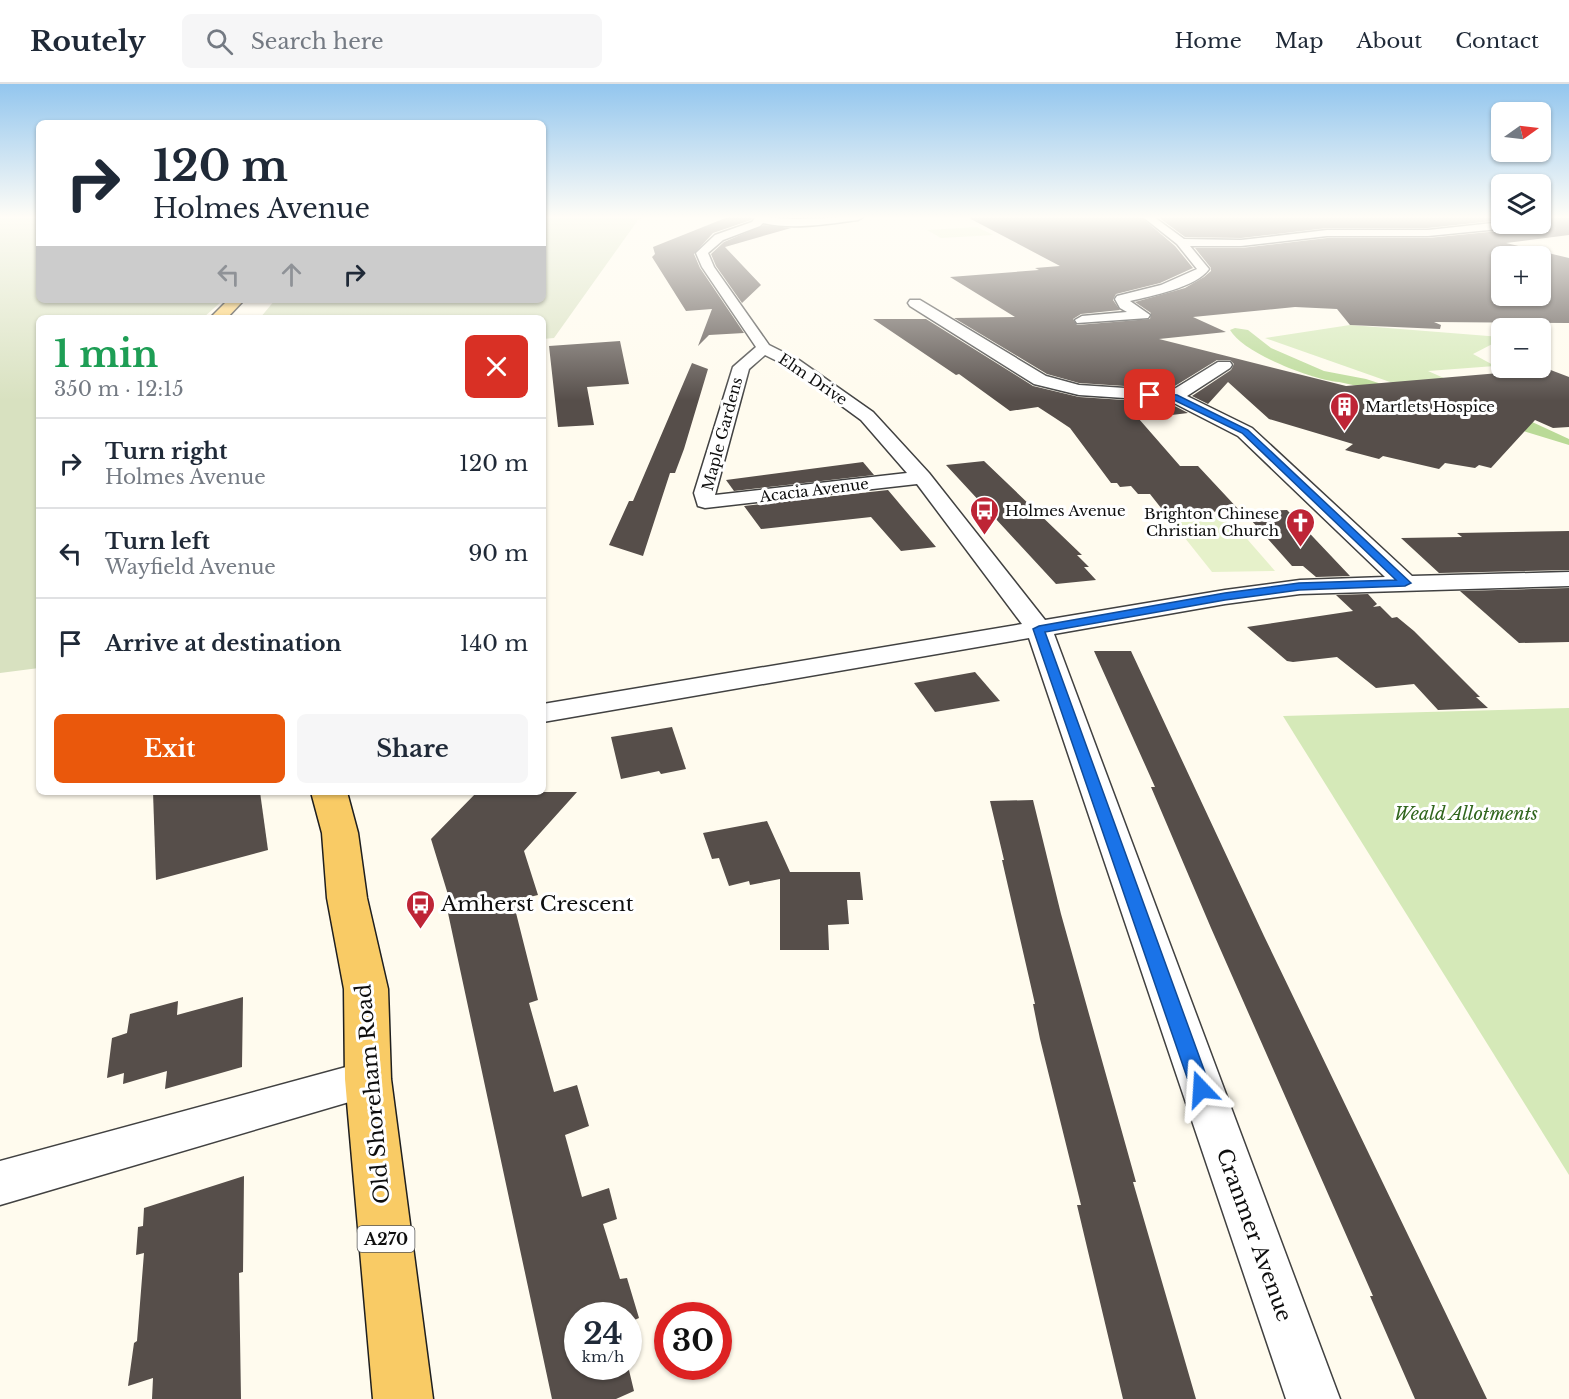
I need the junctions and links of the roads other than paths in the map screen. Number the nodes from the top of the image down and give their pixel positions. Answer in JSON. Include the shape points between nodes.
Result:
{"nodes":[{"id":1,"x":716,"y":278,"type":"edge"},
{"id":2,"x":1187,"y":278,"type":"edge"},
{"id":3,"x":241,"y":303,"type":"edge"},
{"id":4,"x":953,"y":308,"type":"dead end"},
{"id":5,"x":223,"y":315,"type":"edge"},
{"id":6,"x":1143,"y":315,"type":"junction"},
{"id":7,"x":1082,"y":321,"type":"dead end"},
{"id":8,"x":1159,"y":322,"type":"dead end"},
{"id":9,"x":764,"y":348,"type":"junction"},
{"id":10,"x":793,"y":363,"type":"junction"},
{"id":11,"x":1224,"y":365,"type":"dead end"},
{"id":12,"x":741,"y":367,"type":"junction"},
{"id":13,"x":1174,"y":396,"type":"junction"},
{"id":14,"x":922,"y":477,"type":"junction"},
{"id":15,"x":705,"y":502,"type":"joint"},
{"id":16,"x":1569,"y":579,"type":"edge"},
{"id":17,"x":1405,"y":583,"type":"junction"},
{"id":18,"x":1039,"y":629,"type":"junction"},
{"id":19,"x":546,"y":712,"type":"edge"},
{"id":20,"x":330,"y":795,"type":"edge"},
{"id":21,"x":368,"y":1079,"type":"junction"},
{"id":22,"x":0,"y":1183,"type":"edge"},
{"id":23,"x":403,"y":1399,"type":"edge"},
{"id":24,"x":1312,"y":1399,"type":"edge"}],
"edges":[{"from":1,"to":9,"type":"street","name":"Elm Drive"},
{"from":2,"to":6,"type":"street","via":[[1122,299]]},
{"from":3,"to":5,"type":"main road"},
{"from":4,"to":13,"type":"street","via":[[921,307],[1040,380],[1079,390]]},
{"from":6,"to":7,"type":"street"},
{"from":6,"to":8,"type":"street"},
{"from":9,"to":10,"type":"street","name":"Elm Drive"},
{"from":9,"to":12,"type":"street","name":"Maple Gardens"},
{"from":10,"to":12,"type":"street","name":"Maple Gardens"},
{"from":10,"to":14,"type":"street","name":"Elm Drive","via":[[867,416]]},
{"from":11,"to":13,"type":"street"},
{"from":12,"to":15,"type":"street","name":"Maple Gardens","via":[[704,493]]},
{"from":13,"to":17,"type":"street","via":[[1245,432]]},
{"from":14,"to":15,"type":"street","name":"Acacia Avenue"},
{"from":14,"to":18,"type":"street","name":"Elm Drive"},
{"from":16,"to":17,"type":"street"},
{"from":17,"to":18,"type":"street","via":[[1278,590]]},
{"from":18,"to":19,"type":"street"},
{"from":18,"to":24,"type":"street","name":"Cranmer Avenue"},
{"from":20,"to":21,"type":"main road","name":"Old Shoreham Road","number":"A270","via":[[340,833],[347,898],[366,989]]},
{"from":21,"to":22,"type":"street"},
{"from":21,"to":23,"type":"main road","name":"Old Shoreham Road","number":"A270"}]}
